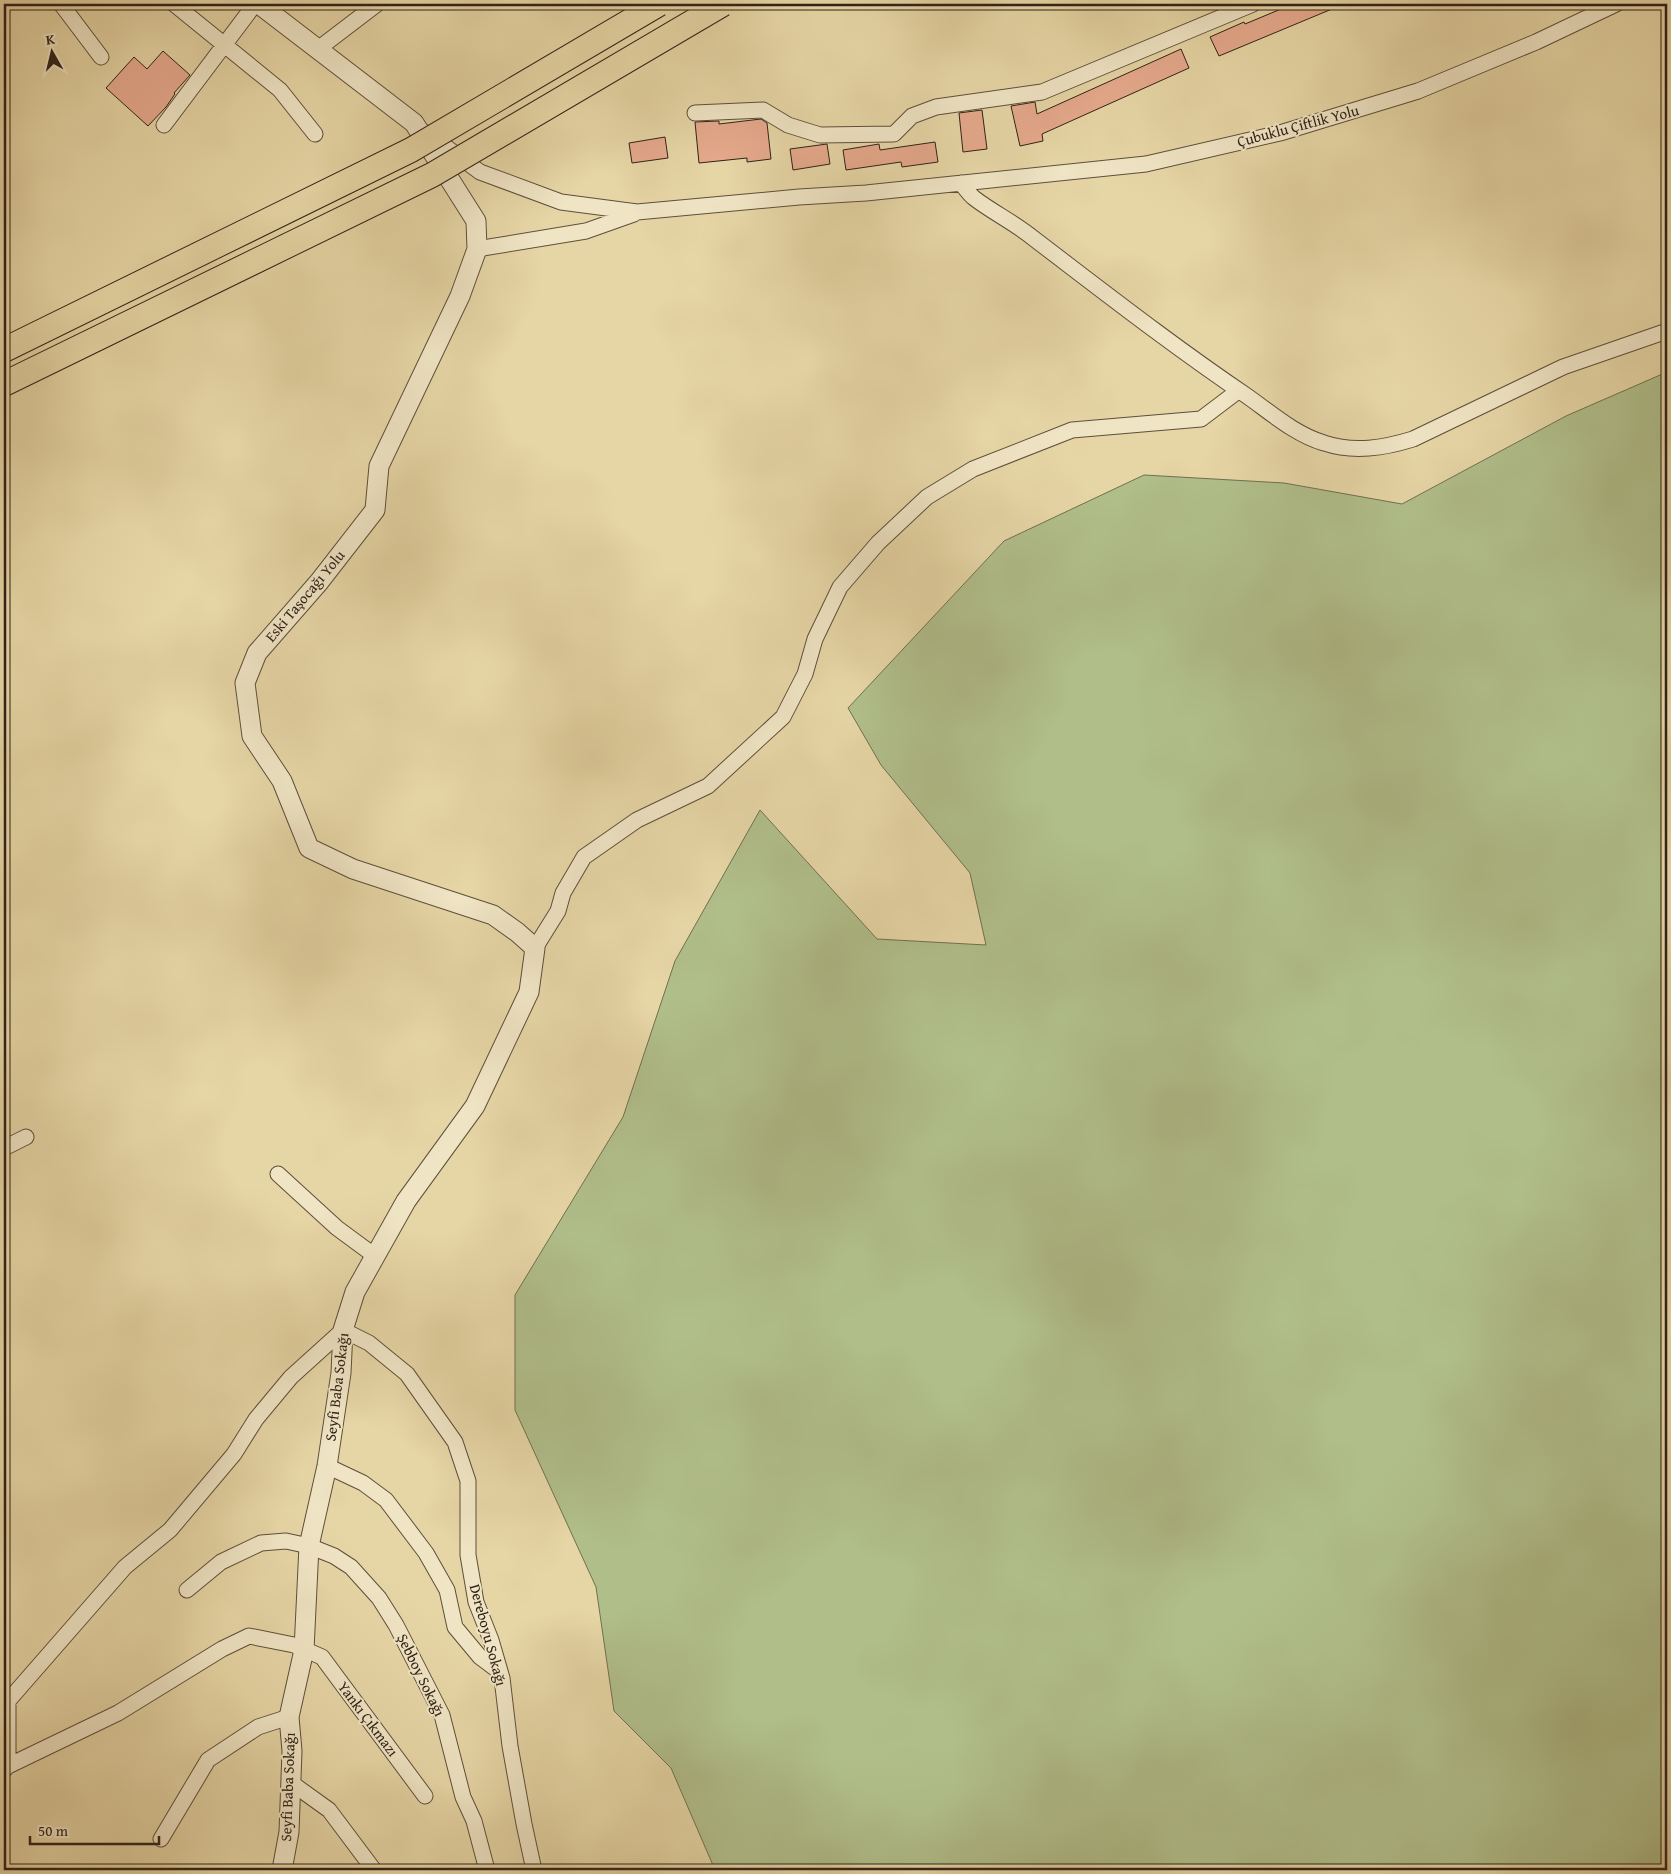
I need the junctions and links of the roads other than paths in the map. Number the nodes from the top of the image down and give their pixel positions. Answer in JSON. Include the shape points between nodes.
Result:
{"nodes":[{"id":1,"x":60,"y":4,"type":"edge"},
{"id":2,"x":174,"y":4,"type":"edge"},
{"id":3,"x":257,"y":4,"type":"edge"},
{"id":4,"x":377,"y":4,"type":"edge"},
{"id":5,"x":659,"y":4,"type":"edge"},
{"id":6,"x":723,"y":4,"type":"edge"},
{"id":7,"x":1253,"y":4,"type":"edge"},
{"id":8,"x":1616,"y":4,"type":"edge"},
{"id":9,"x":225,"y":45,"type":"junction"},
{"id":10,"x":318,"y":49,"type":"junction"},
{"id":11,"x":101,"y":57,"type":"dead end"},
{"id":12,"x":695,"y":113,"type":"dead end"},
{"id":13,"x":414,"y":123,"type":"junction"},
{"id":14,"x":164,"y":125,"type":"dead end"},
{"id":15,"x":315,"y":134,"type":"dead end"},
{"id":16,"x":961,"y":183,"type":"junction"},
{"id":17,"x":637,"y":212,"type":"junction"},
{"id":18,"x":477,"y":249,"type":"junction"},
{"id":19,"x":1667,"y":331,"type":"edge"},
{"id":20,"x":4,"y":350,"type":"edge"},
{"id":21,"x":4,"y":384,"type":"edge"},
{"id":22,"x":1238,"y":390,"type":"junction"},
{"id":23,"x":536,"y":948,"type":"junction"},
{"id":24,"x":26,"y":1137,"type":"dead end"},
{"id":25,"x":4,"y":1148,"type":"edge"},
{"id":26,"x":278,"y":1174,"type":"dead end"},
{"id":27,"x":375,"y":1256,"type":"junction"},
{"id":28,"x":342,"y":1330,"type":"junction"},
{"id":29,"x":327,"y":1466,"type":"junction"},
{"id":30,"x":309,"y":1546,"type":"junction"},
{"id":31,"x":187,"y":1590,"type":"dead end"},
{"id":32,"x":304,"y":1650,"type":"junction"},
{"id":33,"x":502,"y":1678,"type":"junction"},
{"id":34,"x":289,"y":1716,"type":"junction"},
{"id":35,"x":6,"y":1768,"type":"edge"},
{"id":36,"x":290,"y":1782,"type":"junction"},
{"id":37,"x":425,"y":1796,"type":"dead end"},
{"id":38,"x":161,"y":1839,"type":"dead end"},
{"id":39,"x":282,"y":1870,"type":"edge"},
{"id":40,"x":374,"y":1870,"type":"edge"},
{"id":41,"x":487,"y":1870,"type":"edge"},
{"id":42,"x":534,"y":1870,"type":"edge"}],
"edges":[{"from":1,"to":11,"type":"street"},
{"from":2,"to":9,"type":"street"},
{"from":3,"to":9,"type":"street"},
{"from":3,"to":10,"type":"street","name":"Eski Taşocağı Yolu"},
{"from":4,"to":10,"type":"street"},
{"from":5,"to":20,"type":"highway","bridge":true,"via":[[411,150]]},
{"from":6,"to":21,"type":"highway","bridge":true,"via":[[432,175]]},
{"from":7,"to":12,"type":"street","via":[[1042,92],[936,107],[912,116],[894,134],[820,135],[788,125],[763,110]]},
{"from":8,"to":16,"type":"street","name":"Çubuklu Çiftlik Yolu","via":[[1536,42],[1418,91],[1280,133],[1146,164]]},
{"from":9,"to":14,"type":"street"},
{"from":9,"to":15,"type":"street","via":[[280,90]]},
{"from":10,"to":13,"type":"street","name":"Eski Taşocağı Yolu"},
{"from":13,"to":17,"type":"street","via":[[480,172],[562,202]]},
{"from":13,"to":18,"type":"street","name":"Eski Taşocağı Yolu","via":[[476,220]]},
{"from":16,"to":17,"type":"street","name":"Çubuklu Çiftlik Yolu"},
{"from":16,"to":22,"type":"street","via":[[973,197],[1017,225],[1162,338]]},
{"from":17,"to":18,"type":"street","via":[[586,231]]},
{"from":18,"to":23,"type":"street","name":"Eski Taşocağı Yolu","via":[[460,296],[379,466],[375,510],[257,654],[245,683],[252,736],[282,781],[309,848],[353,869],[493,915]]},
{"from":19,"to":22,"type":"street","via":[[1563,367],[1413,439],[1390,446],[1364,449],[1324,444],[1307,437]]},
{"from":22,"to":23,"type":"street","via":[[1201,419],[1072,430],[973,469],[927,497],[878,543],[840,587],[814,638],[805,674],[783,717],[708,786],[637,820],[584,857],[562,893],[558,911]]},
{"from":23,"to":27,"type":"street","name":"Seyfi Baba Sokağı","via":[[529,992],[475,1106],[406,1202]]},
{"from":24,"to":25,"type":"street"},
{"from":26,"to":27,"type":"street","via":[[337,1228]]},
{"from":27,"to":28,"type":"street","name":"Seyfi Baba Sokağı","via":[[355,1292]]},
{"from":28,"to":29,"type":"street","name":"Seyfi Baba Sokağı","via":[[341,1373]]},
{"from":28,"to":33,"type":"street","name":"Dereboyu Sokağı","via":[[369,1343],[407,1374],[455,1442],[468,1481],[468,1555],[476,1602]]},
{"from":28,"to":35,"type":"street","via":[[291,1378],[256,1419],[234,1454],[170,1530],[125,1567],[8,1701]]},
{"from":29,"to":30,"type":"street","name":"Seyfi Baba Sokağı"},
{"from":29,"to":33,"type":"street","via":[[363,1483],[386,1500],[426,1553],[447,1590],[455,1628]]},
{"from":30,"to":31,"type":"street","name":"Şebboy Sokağı","via":[[286,1541],[261,1543],[221,1562]]},
{"from":30,"to":32,"type":"street","name":"Seyfi Baba Sokağı"},
{"from":30,"to":41,"type":"street","name":"Şebboy Sokağı","via":[[351,1567],[379,1598],[396,1625],[442,1715],[463,1797],[474,1821]]},
{"from":32,"to":34,"type":"street","name":"Seyfi Baba Sokağı"},
{"from":32,"to":35,"type":"street","name":"Yankı Çıkmazı","via":[[249,1636],[118,1713]]},
{"from":32,"to":37,"type":"street","name":"Yankı Çıkmazı","via":[[322,1658]]},
{"from":33,"to":42,"type":"street","name":"Dereboyu Sokağı"},
{"from":34,"to":36,"type":"street","name":"Seyfi Baba Sokağı"},
{"from":34,"to":38,"type":"street","via":[[258,1727],[208,1760]]},
{"from":36,"to":39,"type":"street","name":"Seyfi Baba Sokağı","via":[[289,1832]]},
{"from":36,"to":40,"type":"street","via":[[329,1810]]}]}
